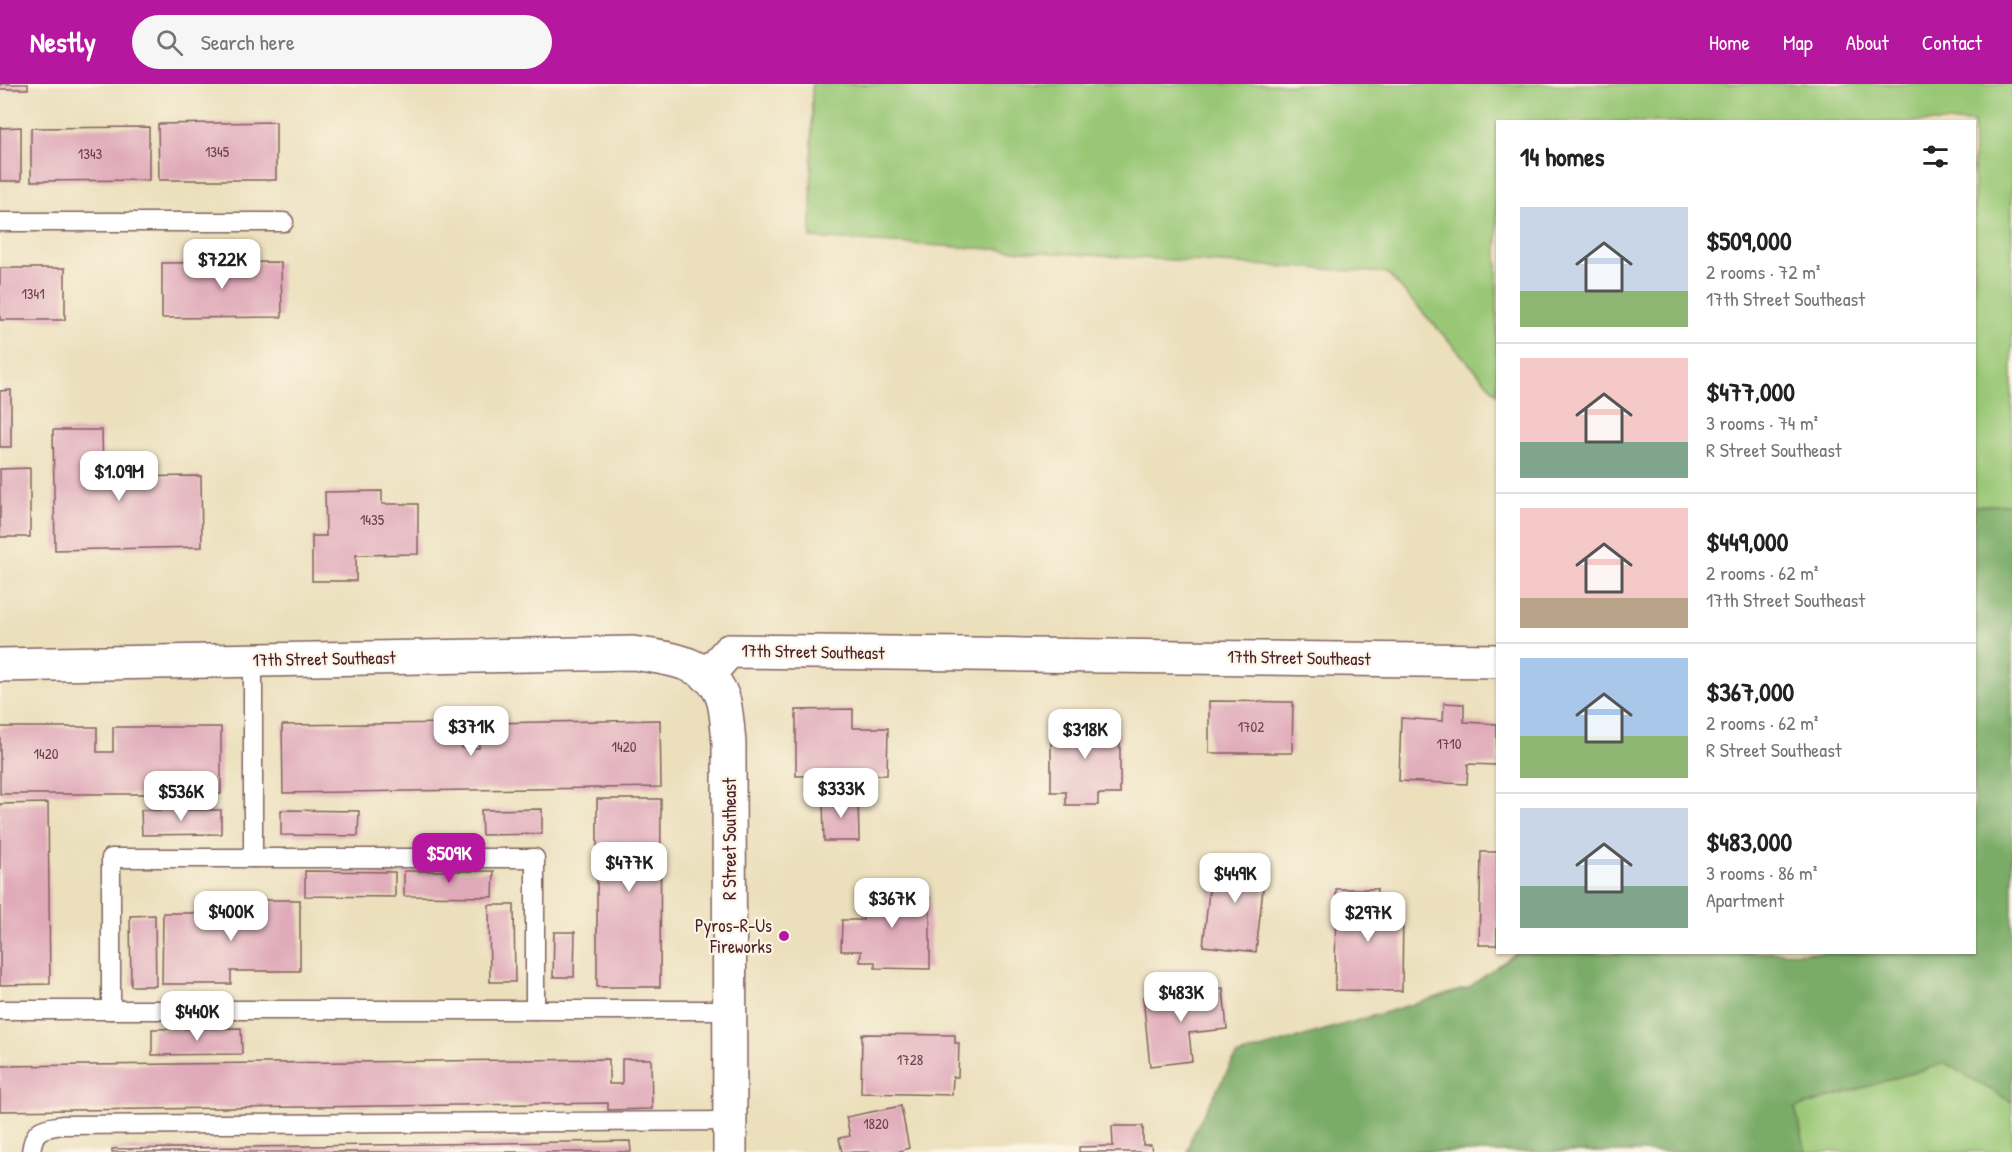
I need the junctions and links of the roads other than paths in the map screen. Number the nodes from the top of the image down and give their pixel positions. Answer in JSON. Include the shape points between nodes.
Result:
{"nodes":[{"id":1,"x":0,"y":222,"type":"edge"},
{"id":2,"x":284,"y":222,"type":"dead end"},
{"id":3,"x":253,"y":661,"type":"junction"},
{"id":4,"x":1496,"y":661,"type":"edge"},
{"id":5,"x":0,"y":665,"type":"edge"},
{"id":6,"x":707,"y":676,"type":"junction"},
{"id":7,"x":253,"y":858,"type":"junction"},
{"id":8,"x":0,"y":1010,"type":"edge"},
{"id":9,"x":111,"y":1010,"type":"junction"},
{"id":10,"x":535,"y":1010,"type":"junction"},
{"id":11,"x":731,"y":1010,"type":"junction"},
{"id":12,"x":730,"y":1137,"type":"edge"},
{"id":13,"x":31,"y":1152,"type":"edge"}],
"edges":[{"from":1,"to":2,"type":"lane"},
{"from":3,"to":5,"type":"street","name":"17th Street Southeast"},
{"from":3,"to":6,"type":"street","name":"17th Street Southeast","via":[[633,653],[686,663]]},
{"from":3,"to":7,"type":"lane"},
{"from":4,"to":6,"type":"street","name":"17th Street Southeast","via":[[729,651]]},
{"from":6,"to":11,"type":"street","name":"R Street Southeast","via":[[724,701],[729,744]]},
{"from":7,"to":9,"type":"lane","via":[[111,858]]},
{"from":7,"to":10,"type":"lane","via":[[535,858]]},
{"from":8,"to":9,"type":"lane"},
{"from":9,"to":10,"type":"lane"},
{"from":10,"to":11,"type":"lane"},
{"from":11,"to":12,"type":"street","name":"R Street Southeast"},
{"from":12,"to":13,"type":"lane","via":[[62,1125],[40,1130],[33,1138]]}]}
